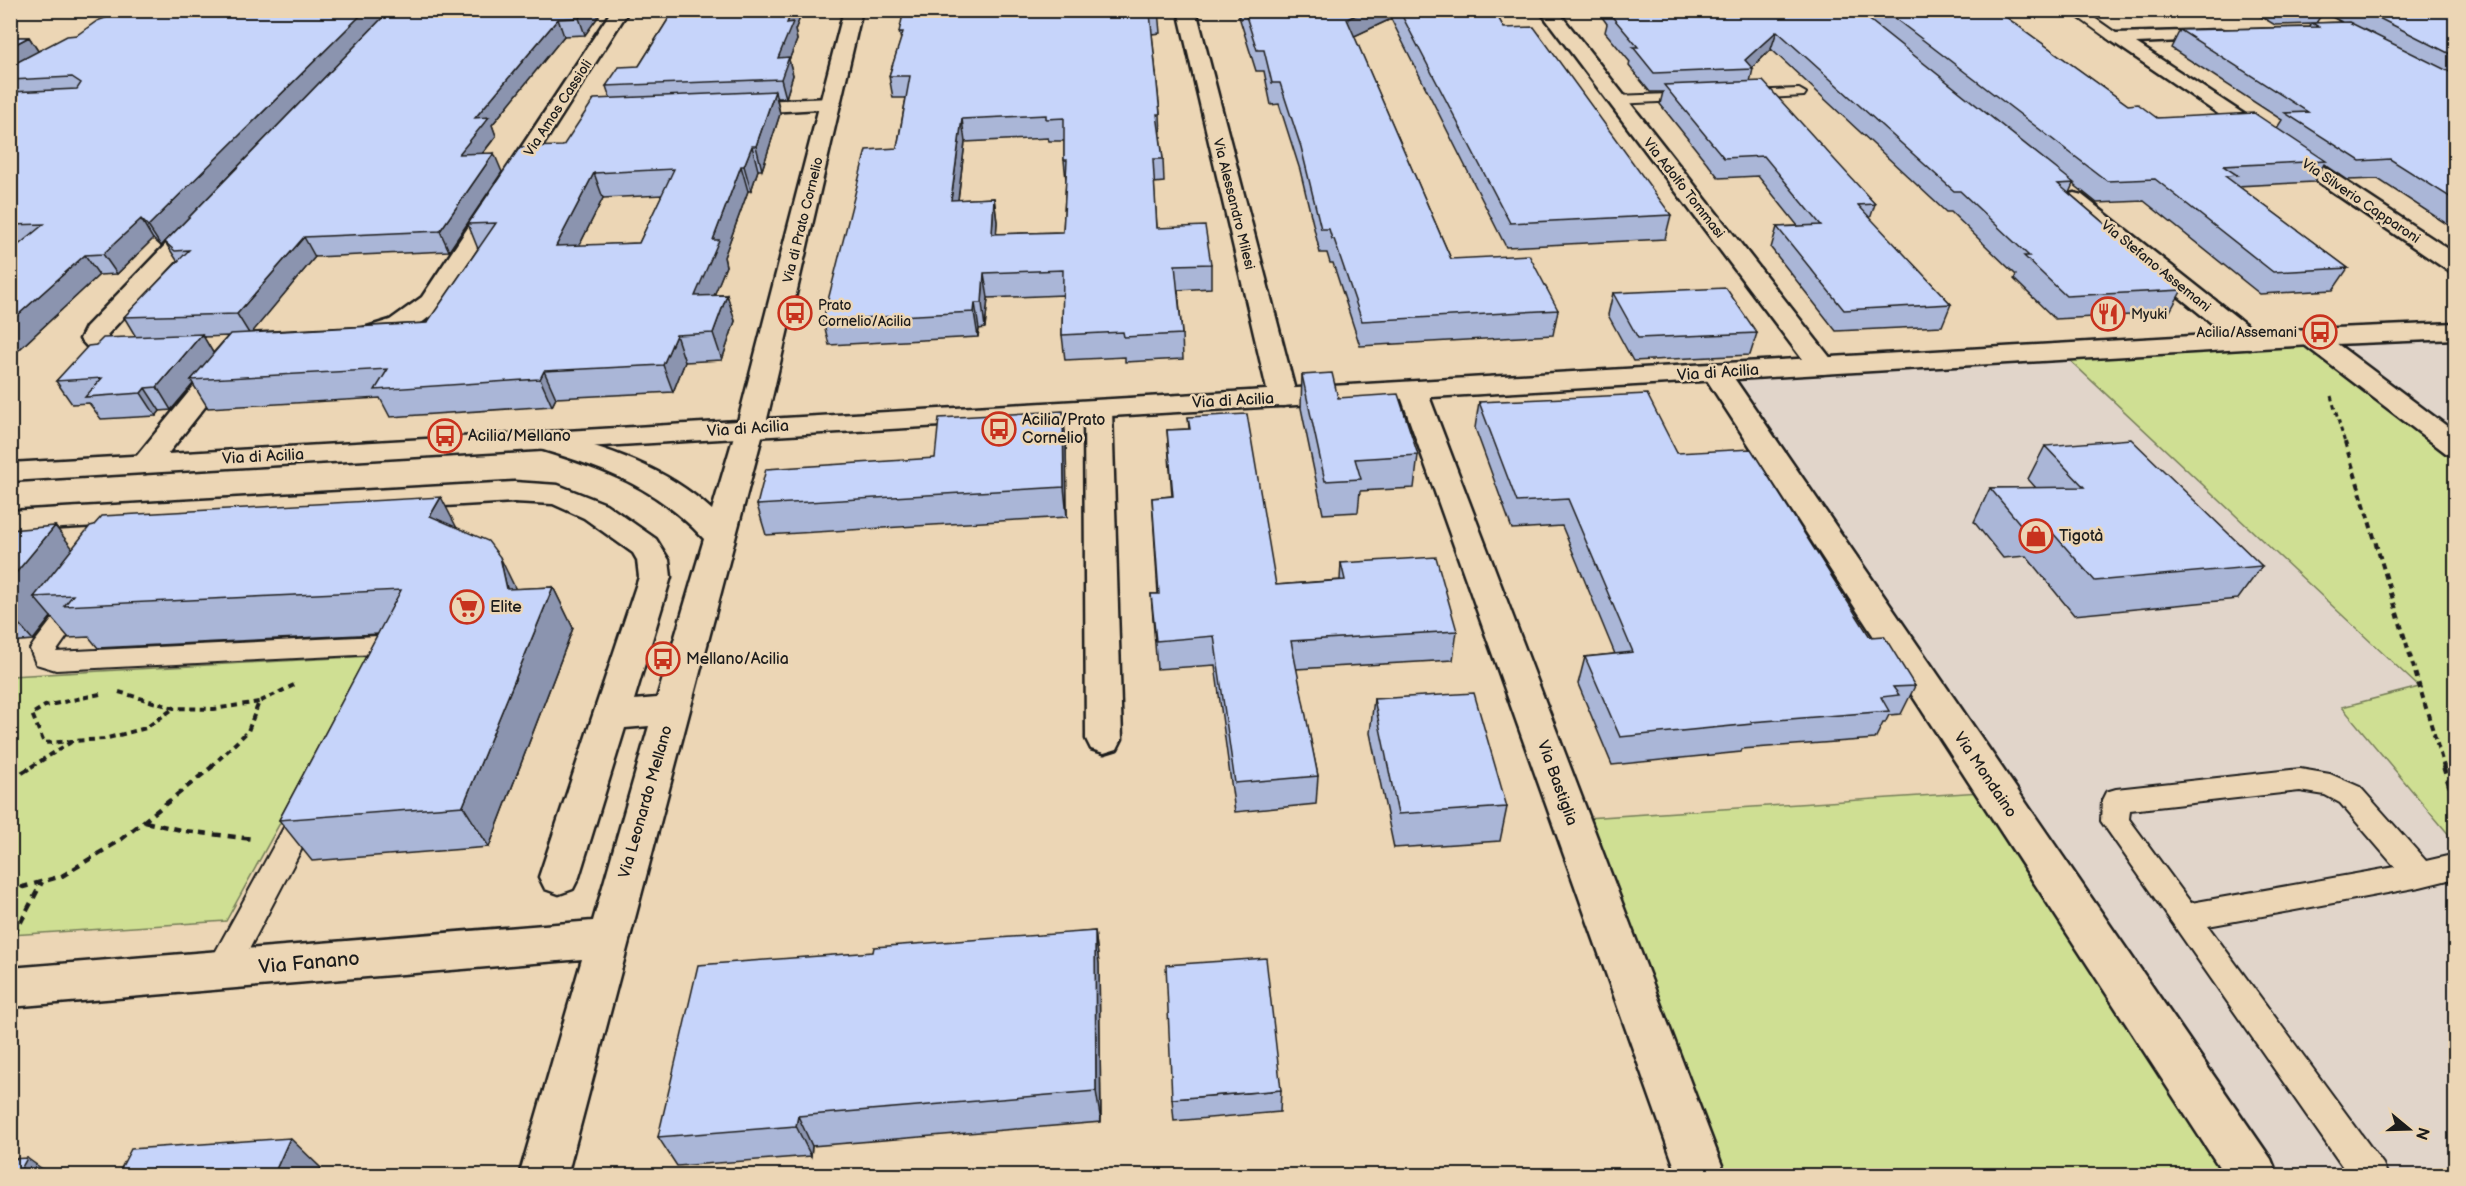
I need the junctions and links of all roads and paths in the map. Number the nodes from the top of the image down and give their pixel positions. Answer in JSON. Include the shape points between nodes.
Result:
{"nodes":[{"id":1,"x":621,"y":10,"type":"edge"},
{"id":2,"x":853,"y":10,"type":"edge"},
{"id":3,"x":1187,"y":10,"type":"edge"},
{"id":4,"x":1546,"y":10,"type":"edge"},
{"id":5,"x":2074,"y":10,"type":"edge"},
{"id":6,"x":2305,"y":10,"type":"edge"},
{"id":7,"x":2343,"y":30,"type":"junction"},
{"id":8,"x":2307,"y":32,"type":"edge"},
{"id":9,"x":2236,"y":34,"type":"edge"},
{"id":10,"x":2116,"y":38,"type":"junction"},
{"id":11,"x":2384,"y":52,"type":"edge"},
{"id":12,"x":1799,"y":93,"type":"dead end"},
{"id":13,"x":1730,"y":96,"type":"edge"},
{"id":14,"x":1708,"y":97,"type":"edge"},
{"id":15,"x":1616,"y":100,"type":"junction"},
{"id":16,"x":831,"y":104,"type":"junction"},
{"id":17,"x":715,"y":109,"type":"edge"},
{"id":18,"x":2054,"y":183,"type":"edge"},
{"id":19,"x":214,"y":207,"type":"edge"},
{"id":20,"x":2456,"y":265,"type":"edge"},
{"id":21,"x":2456,"y":331,"type":"edge"},
{"id":22,"x":2311,"y":337,"type":"junction"},
{"id":23,"x":334,"y":340,"type":"edge"},
{"id":24,"x":2250,"y":341,"type":"junction"},
{"id":25,"x":229,"y":345,"type":"edge"},
{"id":26,"x":160,"y":349,"type":"edge"},
{"id":27,"x":2339,"y":359,"type":"junction"},
{"id":28,"x":1822,"y":366,"type":"junction"},
{"id":29,"x":1717,"y":374,"type":"junction"},
{"id":30,"x":1413,"y":391,"type":"junction"},
{"id":31,"x":1283,"y":398,"type":"junction"},
{"id":32,"x":1098,"y":409,"type":"junction"},
{"id":33,"x":750,"y":429,"type":"junction"},
{"id":34,"x":546,"y":442,"type":"junction"},
{"id":35,"x":2456,"y":447,"type":"edge"},
{"id":36,"x":145,"y":464,"type":"junction"},
{"id":37,"x":10,"y":472,"type":"edge"},
{"id":38,"x":147,"y":513,"type":"junction"},
{"id":39,"x":10,"y":521,"type":"edge"},
{"id":40,"x":720,"y":537,"type":"junction"},
{"id":41,"x":126,"y":540,"type":"edge"},
{"id":42,"x":92,"y":586,"type":"edge"},
{"id":43,"x":300,"y":682,"type":"dead end"},
{"id":44,"x":373,"y":688,"type":"edge"},
{"id":45,"x":116,"y":691,"type":"dead end"},
{"id":46,"x":106,"y":693,"type":"dead end"},
{"id":47,"x":259,"y":702,"type":"junction"},
{"id":48,"x":174,"y":708,"type":"junction"},
{"id":49,"x":671,"y":711,"type":"junction"},
{"id":50,"x":611,"y":715,"type":"junction"},
{"id":51,"x":1104,"y":739,"type":"dead end"},
{"id":52,"x":71,"y":741,"type":"junction"},
{"id":53,"x":10,"y":780,"type":"edge"},
{"id":54,"x":322,"y":782,"type":"edge"},
{"id":55,"x":2456,"y":807,"type":"edge"},
{"id":56,"x":144,"y":821,"type":"junction"},
{"id":57,"x":259,"y":840,"type":"dead end"},
{"id":58,"x":2444,"y":872,"type":"edge"},
{"id":59,"x":10,"y":877,"type":"edge"},
{"id":60,"x":559,"y":877,"type":"dead end"},
{"id":61,"x":42,"y":881,"type":"junction"},
{"id":62,"x":2184,"y":916,"type":"junction"},
{"id":63,"x":14,"y":935,"type":"dead end"},
{"id":64,"x":608,"y":938,"type":"junction"},
{"id":65,"x":222,"y":970,"type":"junction"},
{"id":66,"x":10,"y":988,"type":"edge"},
{"id":67,"x":543,"y":1176,"type":"edge"},
{"id":68,"x":1702,"y":1176,"type":"edge"},
{"id":69,"x":2254,"y":1176,"type":"edge"},
{"id":70,"x":2372,"y":1176,"type":"edge"}],
"edges":[{"from":1,"to":23,"type":"street","name":"Via Amos Cassioli","via":[[565,116],[426,308],[386,331],[358,339]]},
{"from":2,"to":16,"type":"street","name":"Via di Prato Cornelio"},
{"from":3,"to":31,"type":"street","name":"Via Alessandro Milesi"},
{"from":4,"to":15,"type":"street","name":"Via Adolfo Tommasi"},
{"from":5,"to":10,"type":"lane"},
{"from":6,"to":7,"type":"street"},
{"from":7,"to":8,"type":"street"},
{"from":7,"to":11,"type":"street"},
{"from":9,"to":10,"type":"street"},
{"from":10,"to":20,"type":"street","name":"Via Silverio Capparoni"},
{"from":12,"to":13,"type":"lane"},
{"from":14,"to":15,"type":"lane"},
{"from":15,"to":28,"type":"street","name":"Via Adolfo Tommasi"},
{"from":16,"to":17,"type":"street"},
{"from":16,"to":33,"type":"street","name":"Via di Prato Cornelio"},
{"from":18,"to":24,"type":"street","name":"Via Stefano Assemani"},
{"from":19,"to":26,"type":"street","via":[[99,327],[93,339],[103,348],[114,350]]},
{"from":21,"to":22,"type":"street","name":"Via di Acilia"},
{"from":22,"to":24,"type":"street","name":"Via di Acilia"},
{"from":22,"to":27,"type":"street"},
{"from":24,"to":28,"type":"street","name":"Via di Acilia"},
{"from":25,"to":36,"type":"street"},
{"from":27,"to":35,"type":"street"},
{"from":27,"to":55,"type":"path","via":[[2326,378]]},
{"from":28,"to":29,"type":"street","name":"Via di Acilia"},
{"from":29,"to":30,"type":"street","name":"Via di Acilia"},
{"from":29,"to":69,"type":"street","name":"Via Mondaino"},
{"from":30,"to":31,"type":"street","name":"Via di Acilia"},
{"from":30,"to":68,"type":"street","name":"Via Bastiglia"},
{"from":31,"to":32,"type":"street","name":"Via di Acilia"},
{"from":32,"to":33,"type":"street","name":"Via di Acilia"},
{"from":32,"to":51,"type":"street"},
{"from":33,"to":34,"type":"street","name":"Via di Acilia"},
{"from":33,"to":40,"type":"street","name":"Via Leonardo Mellano"},
{"from":34,"to":36,"type":"street","name":"Via di Acilia"},
{"from":34,"to":40,"type":"street","via":[[646,476],[680,498]]},
{"from":36,"to":37,"type":"street","name":"Via di Acilia"},
{"from":38,"to":39,"type":"street"},
{"from":38,"to":41,"type":"lane"},
{"from":38,"to":50,"type":"street","via":[[514,492],[545,493],[573,500],[639,540],[650,553],[655,568],[654,584]]},
{"from":40,"to":49,"type":"street","name":"Via Leonardo Mellano"},
{"from":42,"to":44,"type":"lane","via":[[43,649],[45,658],[56,661],[387,647],[389,657]]},
{"from":43,"to":47,"type":"path"},
{"from":45,"to":48,"type":"path"},
{"from":46,"to":52,"type":"path","via":[[45,706],[32,714],[44,743]]},
{"from":47,"to":48,"type":"path","via":[[214,709]]},
{"from":47,"to":56,"type":"path","via":[[248,731],[225,756]]},
{"from":48,"to":52,"type":"path","via":[[146,728],[104,739]]},
{"from":49,"to":50,"type":"street"},
{"from":49,"to":64,"type":"street","name":"Via Leonardo Mellano"},
{"from":50,"to":60,"type":"street"},
{"from":52,"to":53,"type":"path"},
{"from":54,"to":65,"type":"lane"},
{"from":56,"to":57,"type":"path","via":[[184,831]]},
{"from":56,"to":61,"type":"path","via":[[62,876]]},
{"from":58,"to":62,"type":"lane"},
{"from":58,"to":62,"type":"lane","via":[[2350,795],[2330,785],[2300,780],[2116,800],[2115,821]]},
{"from":59,"to":61,"type":"path","via":[[23,887]]},
{"from":61,"to":63,"type":"path"},
{"from":62,"to":70,"type":"lane"},
{"from":64,"to":65,"type":"street","name":"Via Fanano"},
{"from":64,"to":67,"type":"street","name":"Via Leonardo Mellano"},
{"from":65,"to":66,"type":"street","name":"Via Fanano"}]}
